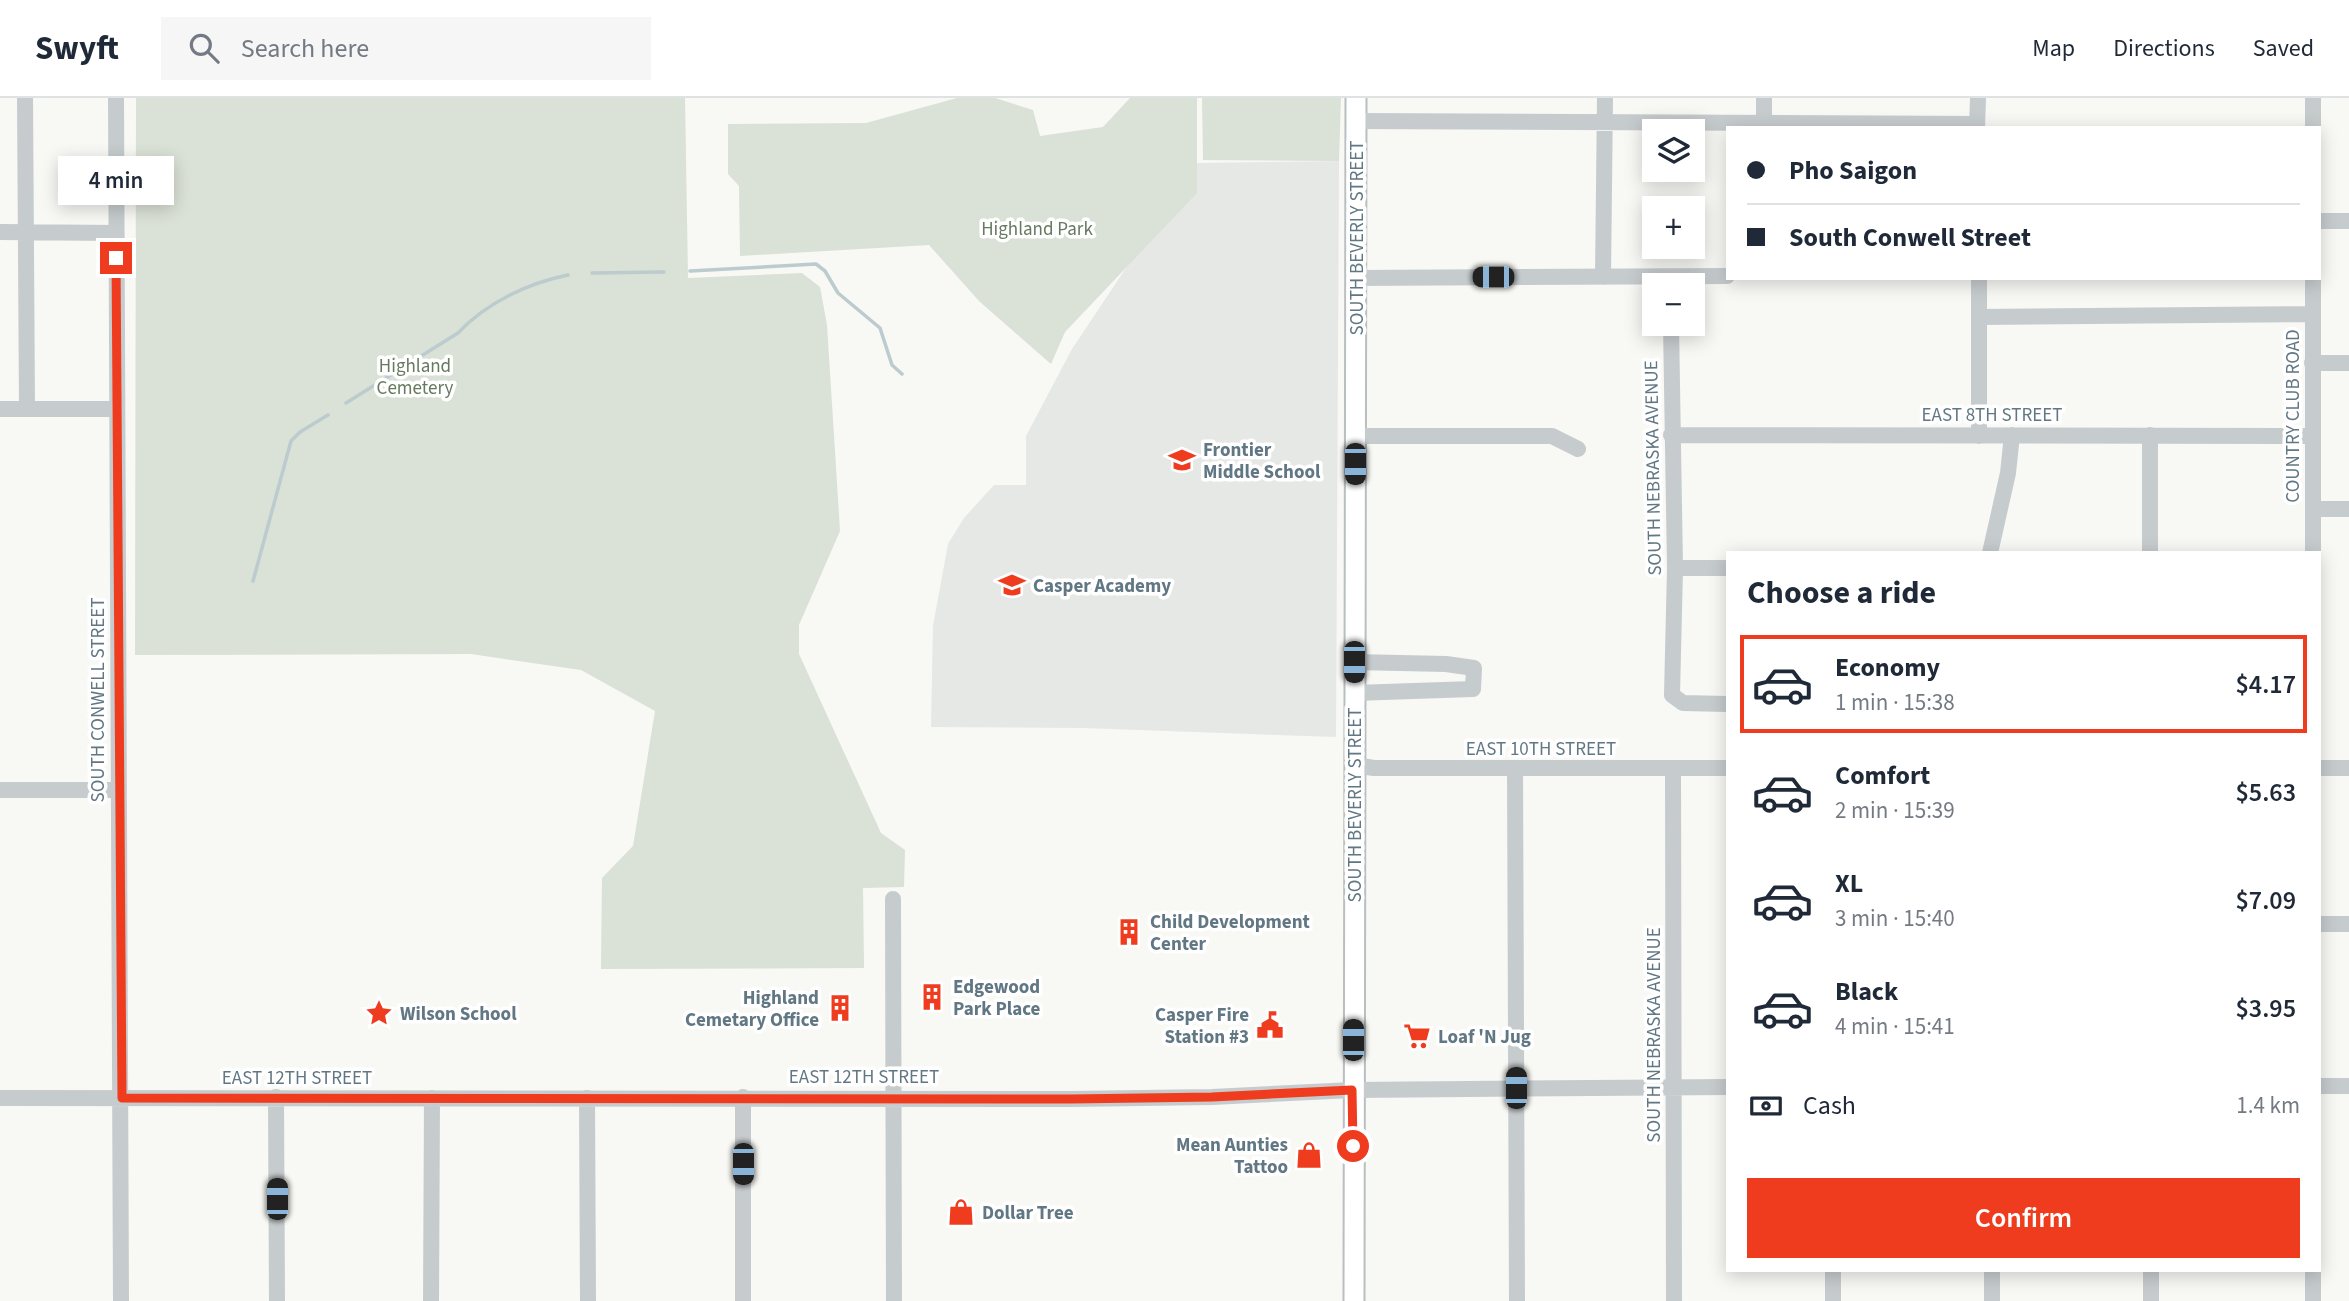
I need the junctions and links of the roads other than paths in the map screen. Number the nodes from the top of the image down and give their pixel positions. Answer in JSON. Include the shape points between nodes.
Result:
{"nodes":[{"id":1,"x":24,"y":98,"type":"edge"},
{"id":2,"x":116,"y":98,"type":"edge"},
{"id":3,"x":1356,"y":98,"type":"edge"},
{"id":4,"x":1605,"y":98,"type":"edge"},
{"id":5,"x":1764,"y":98,"type":"edge"},
{"id":6,"x":1978,"y":98,"type":"edge"},
{"id":7,"x":2313,"y":98,"type":"edge"},
{"id":8,"x":1356,"y":121,"type":"junction"},
{"id":9,"x":1764,"y":121,"type":"junction"},
{"id":10,"x":1605,"y":122,"type":"junction"},
{"id":11,"x":1977,"y":126,"type":"edge"},
{"id":12,"x":2313,"y":126,"type":"edge"},
{"id":13,"x":2321,"y":221,"type":"edge"},
{"id":14,"x":2349,"y":221,"type":"edge"},
{"id":15,"x":0,"y":232,"type":"edge"},
{"id":16,"x":27,"y":232,"type":"junction"},
{"id":17,"x":116,"y":233,"type":"junction"},
{"id":18,"x":1726,"y":276,"type":"edge"},
{"id":19,"x":1603,"y":277,"type":"junction"},
{"id":20,"x":1356,"y":278,"type":"junction"},
{"id":21,"x":1705,"y":278,"type":"edge"},
{"id":22,"x":1642,"y":279,"type":"edge"},
{"id":23,"x":1979,"y":280,"type":"edge"},
{"id":24,"x":2313,"y":280,"type":"edge"},
{"id":25,"x":2313,"y":314,"type":"junction"},
{"id":26,"x":1979,"y":317,"type":"junction"},
{"id":27,"x":1671,"y":336,"type":"edge"},
{"id":28,"x":2312,"y":363,"type":"junction"},
{"id":29,"x":2349,"y":363,"type":"edge"},
{"id":30,"x":0,"y":408,"type":"edge"},
{"id":31,"x":27,"y":409,"type":"junction"},
{"id":32,"x":117,"y":409,"type":"junction"},
{"id":33,"x":1671,"y":435,"type":"junction"},
{"id":34,"x":2012,"y":435,"type":"junction"},
{"id":35,"x":2150,"y":435,"type":"junction"},
{"id":36,"x":1355,"y":436,"type":"junction"},
{"id":37,"x":1979,"y":436,"type":"junction"},
{"id":38,"x":2312,"y":436,"type":"junction"},
{"id":39,"x":1578,"y":449,"type":"dead end"},
{"id":40,"x":2313,"y":509,"type":"junction"},
{"id":41,"x":2349,"y":509,"type":"edge"},
{"id":42,"x":1990,"y":551,"type":"edge"},
{"id":43,"x":2150,"y":551,"type":"edge"},
{"id":44,"x":2313,"y":551,"type":"edge"},
{"id":45,"x":1675,"y":568,"type":"junction"},
{"id":46,"x":1726,"y":568,"type":"edge"},
{"id":47,"x":1354,"y":662,"type":"junction"},
{"id":48,"x":1354,"y":693,"type":"junction"},
{"id":49,"x":1726,"y":704,"type":"edge"},
{"id":50,"x":1355,"y":765,"type":"junction"},
{"id":51,"x":1515,"y":768,"type":"junction"},
{"id":52,"x":1726,"y":768,"type":"edge"},
{"id":53,"x":2321,"y":768,"type":"edge"},
{"id":54,"x":2349,"y":768,"type":"edge"},
{"id":55,"x":1673,"y":769,"type":"junction"},
{"id":56,"x":0,"y":790,"type":"edge"},
{"id":57,"x":118,"y":790,"type":"junction"},
{"id":58,"x":894,"y":899,"type":"dead end"},
{"id":59,"x":2321,"y":924,"type":"edge"},
{"id":60,"x":2349,"y":924,"type":"edge"},
{"id":61,"x":2321,"y":1086,"type":"edge"},
{"id":62,"x":2349,"y":1086,"type":"edge"},
{"id":63,"x":1674,"y":1087,"type":"junction"},
{"id":64,"x":1726,"y":1087,"type":"edge"},
{"id":65,"x":1516,"y":1088,"type":"junction"},
{"id":66,"x":1352,"y":1090,"type":"junction"},
{"id":67,"x":276,"y":1097,"type":"junction"},
{"id":68,"x":743,"y":1097,"type":"junction"},
{"id":69,"x":893,"y":1097,"type":"junction"},
{"id":70,"x":0,"y":1098,"type":"edge"},
{"id":71,"x":122,"y":1098,"type":"junction"},
{"id":72,"x":432,"y":1098,"type":"junction"},
{"id":73,"x":587,"y":1098,"type":"junction"},
{"id":74,"x":1833,"y":1272,"type":"edge"},
{"id":75,"x":1992,"y":1272,"type":"edge"},
{"id":76,"x":2151,"y":1272,"type":"edge"},
{"id":77,"x":2313,"y":1272,"type":"edge"},
{"id":78,"x":121,"y":1301,"type":"edge"},
{"id":79,"x":277,"y":1301,"type":"edge"},
{"id":80,"x":431,"y":1301,"type":"edge"},
{"id":81,"x":587,"y":1301,"type":"edge"},
{"id":82,"x":743,"y":1301,"type":"edge"},
{"id":83,"x":894,"y":1301,"type":"edge"},
{"id":84,"x":1354,"y":1301,"type":"edge"},
{"id":85,"x":1517,"y":1301,"type":"edge"},
{"id":86,"x":1674,"y":1301,"type":"edge"},
{"id":87,"x":1833,"y":1301,"type":"edge"},
{"id":88,"x":1992,"y":1301,"type":"edge"},
{"id":89,"x":2151,"y":1301,"type":"edge"},
{"id":90,"x":2313,"y":1301,"type":"edge"}],
"edges":[{"from":1,"to":16,"type":"street"},
{"from":2,"to":17,"type":"street","name":"SOUTH CONWELL STREET"},
{"from":3,"to":8,"type":"main road","name":"SOUTH BEVERLY STREET"},
{"from":4,"to":10,"type":"street"},
{"from":5,"to":9,"type":"street"},
{"from":6,"to":11,"type":"street"},
{"from":7,"to":12,"type":"street"},
{"from":8,"to":10,"type":"street"},
{"from":8,"to":20,"type":"main road","name":"SOUTH BEVERLY STREET"},
{"from":9,"to":10,"type":"street"},
{"from":9,"to":11,"type":"street"},
{"from":10,"to":19,"type":"street"},
{"from":13,"to":14,"type":"street"},
{"from":15,"to":16,"type":"street"},
{"from":16,"to":17,"type":"street"},
{"from":16,"to":31,"type":"street"},
{"from":17,"to":32,"type":"street","name":"SOUTH CONWELL STREET"},
{"from":18,"to":21,"type":"street"},
{"from":19,"to":20,"type":"street"},
{"from":19,"to":22,"type":"street"},
{"from":20,"to":36,"type":"main road","name":"SOUTH BEVERLY STREET"},
{"from":23,"to":26,"type":"street"},
{"from":24,"to":25,"type":"street","name":"COUNTRY CLUB ROAD"},
{"from":25,"to":26,"type":"street"},
{"from":25,"to":28,"type":"street","name":"COUNTRY CLUB ROAD"},
{"from":26,"to":37,"type":"street"},
{"from":27,"to":33,"type":"street","name":"SOUTH NEBRASKA AVENUE"},
{"from":28,"to":29,"type":"street"},
{"from":28,"to":38,"type":"street","name":"COUNTRY CLUB ROAD"},
{"from":30,"to":31,"type":"street"},
{"from":31,"to":32,"type":"street"},
{"from":32,"to":57,"type":"street","name":"SOUTH CONWELL STREET"},
{"from":33,"to":37,"type":"street","name":"EAST 8TH STREET"},
{"from":33,"to":45,"type":"street","name":"SOUTH NEBRASKA AVENUE"},
{"from":34,"to":35,"type":"street","name":"EAST 8TH STREET"},
{"from":34,"to":37,"type":"street","name":"EAST 8TH STREET"},
{"from":34,"to":42,"type":"street"},
{"from":35,"to":38,"type":"street","name":"EAST 8TH STREET"},
{"from":35,"to":43,"type":"street"},
{"from":36,"to":39,"type":"street","via":[[1552,436]]},
{"from":36,"to":47,"type":"main road","name":"SOUTH BEVERLY STREET"},
{"from":38,"to":40,"type":"street","name":"COUNTRY CLUB ROAD"},
{"from":40,"to":41,"type":"street"},
{"from":40,"to":44,"type":"street","name":"COUNTRY CLUB ROAD"},
{"from":45,"to":46,"type":"street"},
{"from":45,"to":49,"type":"street","name":"SOUTH NEBRASKA AVENUE","via":[[1672,695],[1684,704]]},
{"from":47,"to":48,"type":"main road","name":"SOUTH BEVERLY STREET"},
{"from":47,"to":48,"type":"street","via":[[1474,668],[1473,689]]},
{"from":48,"to":50,"type":"main road","name":"SOUTH BEVERLY STREET"},
{"from":50,"to":51,"type":"street","name":"EAST 10TH STREET"},
{"from":50,"to":66,"type":"main road","name":"SOUTH BEVERLY STREET"},
{"from":51,"to":55,"type":"street","name":"EAST 10TH STREET"},
{"from":51,"to":65,"type":"street"},
{"from":52,"to":55,"type":"street","name":"EAST 10TH STREET"},
{"from":53,"to":54,"type":"street"},
{"from":55,"to":63,"type":"street","name":"SOUTH NEBRASKA AVENUE"},
{"from":56,"to":57,"type":"street"},
{"from":57,"to":71,"type":"street","name":"SOUTH CONWELL STREET"},
{"from":58,"to":69,"type":"street"},
{"from":59,"to":60,"type":"street"},
{"from":61,"to":62,"type":"street"},
{"from":63,"to":64,"type":"street","name":"EAST 12TH STREET"},
{"from":63,"to":65,"type":"street","name":"EAST 12TH STREET"},
{"from":63,"to":86,"type":"street","name":"SOUTH NEBRASKA AVENUE"},
{"from":65,"to":66,"type":"street","name":"EAST 12TH STREET"},
{"from":65,"to":85,"type":"street"},
{"from":66,"to":69,"type":"street","name":"EAST 12TH STREET","via":[[1191,1098]]},
{"from":66,"to":84,"type":"main road","name":"SOUTH BEVERLY STREET"},
{"from":67,"to":71,"type":"street","name":"EAST 12TH STREET"},
{"from":67,"to":72,"type":"street","name":"EAST 12TH STREET"},
{"from":67,"to":79,"type":"street"},
{"from":68,"to":69,"type":"street","name":"EAST 12TH STREET"},
{"from":68,"to":73,"type":"street","name":"EAST 12TH STREET"},
{"from":68,"to":82,"type":"street"},
{"from":69,"to":83,"type":"street"},
{"from":70,"to":71,"type":"street","name":"EAST 12TH STREET"},
{"from":71,"to":78,"type":"street","name":"SOUTH CONWELL STREET"},
{"from":72,"to":73,"type":"street","name":"EAST 12TH STREET"},
{"from":72,"to":80,"type":"street"},
{"from":73,"to":81,"type":"street"},
{"from":74,"to":87,"type":"street"},
{"from":75,"to":88,"type":"street"},
{"from":76,"to":89,"type":"street"},
{"from":77,"to":90,"type":"street"}]}
